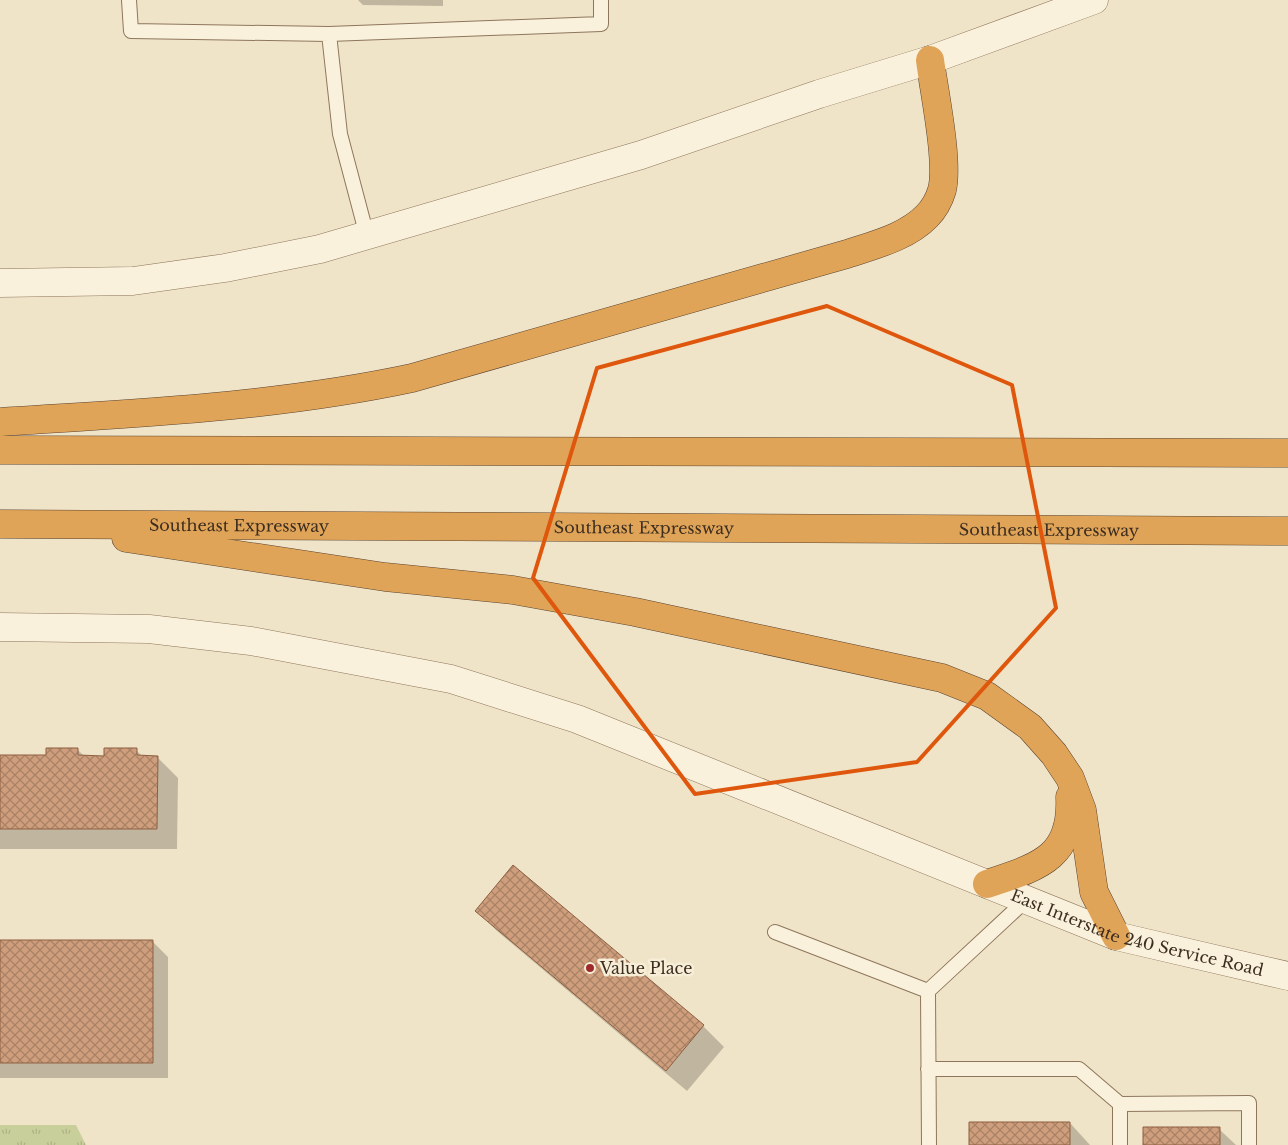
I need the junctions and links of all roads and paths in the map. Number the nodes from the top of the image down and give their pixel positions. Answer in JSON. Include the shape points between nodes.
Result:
{"nodes":[{"id":1,"x":128,"y":0,"type":"edge"},
{"id":2,"x":601,"y":0,"type":"edge"},
{"id":3,"x":1094,"y":0,"type":"edge"},
{"id":4,"x":328,"y":34,"type":"junction"},
{"id":5,"x":930,"y":60,"type":"junction"},
{"id":6,"x":367,"y":236,"type":"junction"},
{"id":7,"x":0,"y":283,"type":"edge"},
{"id":8,"x":0,"y":422,"type":"edge"},
{"id":9,"x":0,"y":450,"type":"edge"},
{"id":10,"x":1288,"y":453,"type":"edge"},
{"id":11,"x":0,"y":524,"type":"edge"},
{"id":12,"x":28,"y":524,"type":"junction"},
{"id":13,"x":1288,"y":531,"type":"edge"},
{"id":14,"x":0,"y":627,"type":"edge"},
{"id":15,"x":1070,"y":778,"type":"junction"},
{"id":16,"x":987,"y":884,"type":"junction"},
{"id":17,"x":1026,"y":900,"type":"junction"},
{"id":18,"x":775,"y":932,"type":"dead end"},
{"id":19,"x":1116,"y":936,"type":"junction"},
{"id":20,"x":1288,"y":976,"type":"edge"},
{"id":21,"x":928,"y":992,"type":"junction"},
{"id":22,"x":928,"y":1069,"type":"junction"},
{"id":23,"x":1120,"y":1104,"type":"junction"},
{"id":24,"x":929,"y":1145,"type":"edge"},
{"id":25,"x":1120,"y":1145,"type":"edge"},
{"id":26,"x":1249,"y":1145,"type":"edge"}],
"edges":[{"from":1,"to":4,"type":"lane","via":[[131,31]]},
{"from":2,"to":4,"type":"lane","via":[[601,24]]},
{"from":3,"to":5,"type":"street"},
{"from":4,"to":6,"type":"lane","via":[[340,134]]},
{"from":5,"to":6,"type":"street","via":[[641,154]]},
{"from":5,"to":8,"type":"highway","via":[[944,164],[942,188],[927,217],[886,241],[422,375],[364,388],[232,407]]},
{"from":6,"to":7,"type":"street","via":[[225,268],[133,281]]},
{"from":9,"to":10,"type":"highway"},
{"from":11,"to":12,"type":"highway","name":"Southeast Expressway"},
{"from":12,"to":13,"type":"highway","name":"Southeast Expressway"},
{"from":12,"to":15,"type":"highway","via":[[385,577],[513,590],[635,612],[942,678],[987,696],[1030,727]]},
{"from":14,"to":16,"type":"street","name":"East Interstate 240 Service Road","via":[[149,629],[250,641],[451,679],[578,719]]},
{"from":15,"to":16,"type":"highway","via":[[1071,819],[1064,841],[1029,870]]},
{"from":15,"to":19,"type":"highway","via":[[1082,810],[1094,892]]},
{"from":16,"to":17,"type":"street","name":"East Interstate 240 Service Road"},
{"from":17,"to":19,"type":"street","name":"East Interstate 240 Service Road"},
{"from":17,"to":21,"type":"lane"},
{"from":18,"to":21,"type":"lane"},
{"from":19,"to":20,"type":"street","name":"East Interstate 240 Service Road"},
{"from":21,"to":22,"type":"lane"},
{"from":22,"to":23,"type":"lane","via":[[1079,1069]]},
{"from":22,"to":24,"type":"lane"},
{"from":23,"to":25,"type":"lane"},
{"from":23,"to":26,"type":"lane","via":[[1249,1104]]}]}
